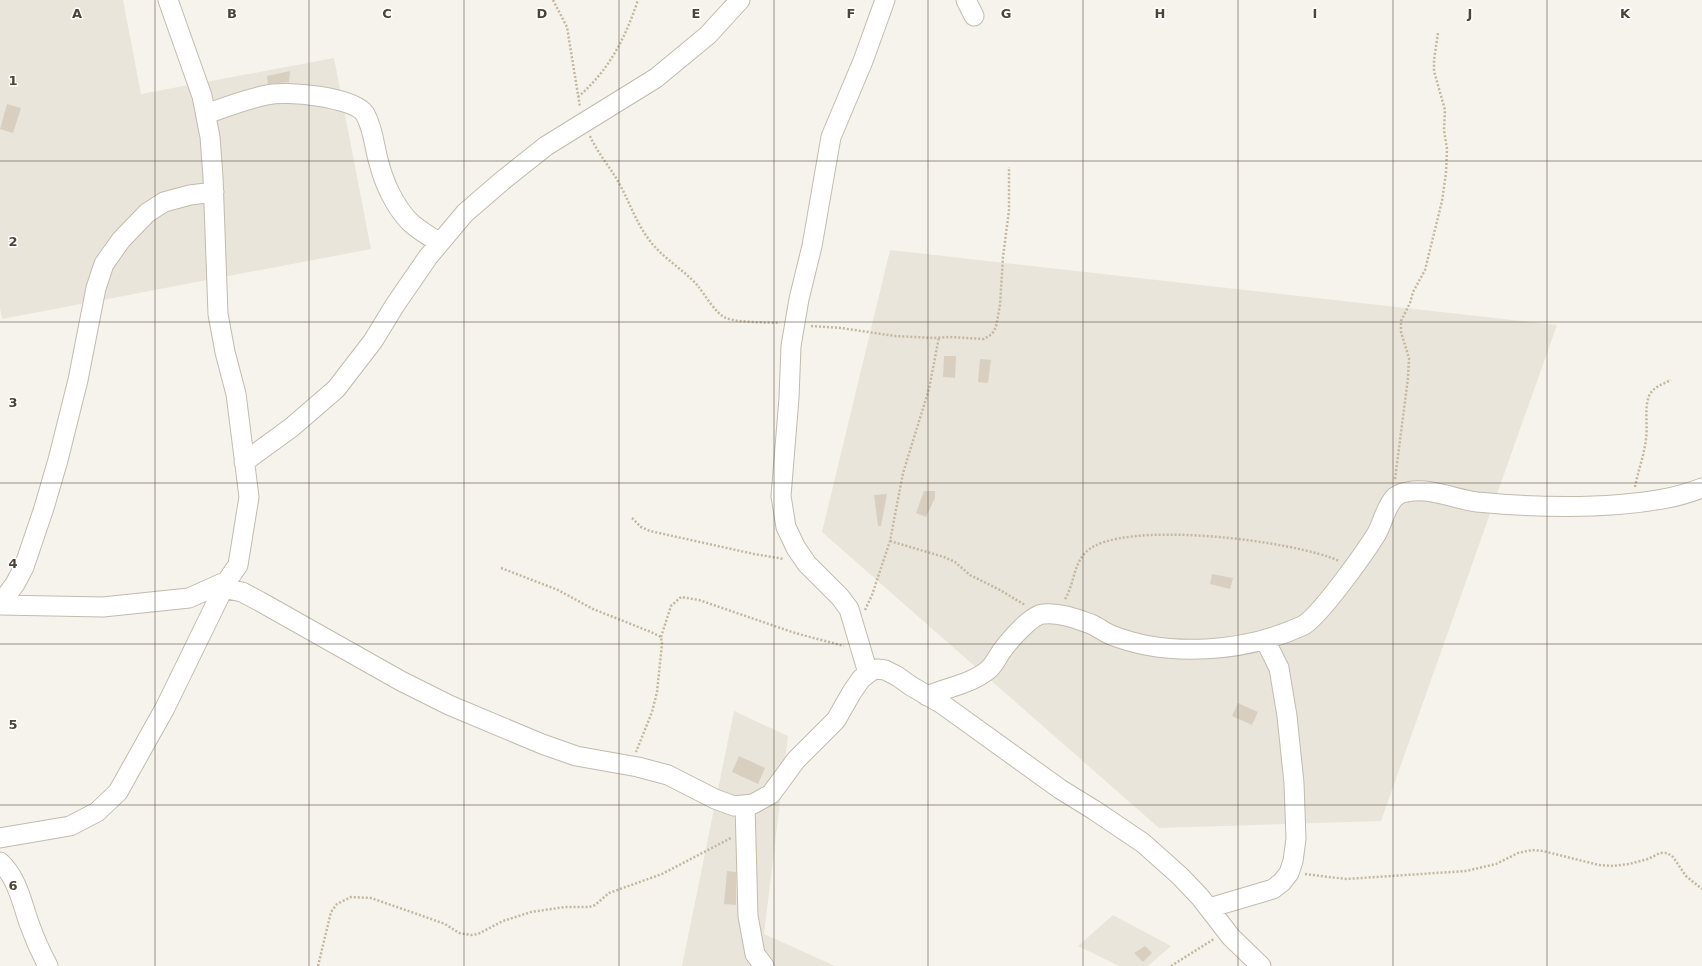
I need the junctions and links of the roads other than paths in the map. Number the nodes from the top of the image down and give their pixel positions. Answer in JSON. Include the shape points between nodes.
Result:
{"nodes":[{"id":1,"x":168,"y":0,"type":"edge"},
{"id":2,"x":740,"y":0,"type":"edge"},
{"id":3,"x":885,"y":0,"type":"edge"},
{"id":4,"x":206,"y":114,"type":"junction"},
{"id":5,"x":214,"y":192,"type":"junction"},
{"id":6,"x":439,"y":243,"type":"junction"},
{"id":7,"x":244,"y":462,"type":"junction"},
{"id":8,"x":1702,"y":488,"type":"edge"},
{"id":9,"x":225,"y":585,"type":"junction"},
{"id":10,"x":1,"y":601,"type":"edge"},
{"id":11,"x":1265,"y":640,"type":"junction"},
{"id":12,"x":868,"y":673,"type":"junction"},
{"id":13,"x":927,"y":696,"type":"junction"},
{"id":14,"x":746,"y":805,"type":"junction"},
{"id":15,"x":0,"y":838,"type":"edge"},
{"id":16,"x":0,"y":862,"type":"edge"},
{"id":17,"x":1209,"y":908,"type":"junction"},
{"id":18,"x":48,"y":966,"type":"edge"},
{"id":19,"x":764,"y":966,"type":"edge"},
{"id":20,"x":1261,"y":966,"type":"edge"}],
"edges":[{"from":1,"to":4,"type":"street"},
{"from":2,"to":6,"type":"street","via":[[708,35],[656,78],[546,146],[502,181],[465,213]]},
{"from":3,"to":12,"type":"street","via":[[831,137],[789,361],[782,496],[786,527],[796,548],[849,609]]},
{"from":4,"to":5,"type":"street"},
{"from":4,"to":6,"type":"street","via":[[268,94],[307,95],[353,105],[364,112],[372,130],[378,163],[397,205],[410,222]]},
{"from":5,"to":7,"type":"street","via":[[218,314],[236,394]]},
{"from":5,"to":10,"type":"street","via":[[190,194],[164,202],[147,213],[121,240],[104,264],[96,288],[78,380],[44,508],[24,567],[15,584]]},
{"from":6,"to":7,"type":"street","via":[[336,389]]},
{"from":7,"to":9,"type":"street","via":[[248,497],[243,538],[238,565]]},
{"from":8,"to":11,"type":"street","via":[[1670,498],[1580,506],[1473,501],[1420,490],[1404,492],[1394,498],[1377,532],[1328,599],[1305,624]]},
{"from":9,"to":10,"type":"street","via":[[189,598],[103,607]]},
{"from":9,"to":14,"type":"street","via":[[260,601],[401,681],[449,705],[576,756],[668,775],[715,799],[734,806]]},
{"from":9,"to":15,"type":"street","via":[[165,708],[118,792],[97,812],[70,826]]},
{"from":11,"to":13,"type":"street","via":[[1204,650],[1167,647],[1135,643],[1091,625],[1041,614],[1029,622],[1002,650],[990,668],[975,679]]},
{"from":11,"to":17,"type":"street","via":[[1279,668],[1287,716],[1294,783],[1296,839],[1293,861],[1289,873],[1273,889]]},
{"from":12,"to":13,"type":"street","via":[[877,669],[885,670]]},
{"from":12,"to":14,"type":"street","via":[[852,692],[836,720],[796,760],[771,794]]},
{"from":13,"to":17,"type":"street","via":[[942,704],[1060,789],[1143,843],[1180,876]]},
{"from":14,"to":19,"type":"street","via":[[748,916],[755,954]]},
{"from":16,"to":18,"type":"street","via":[[19,891],[30,925]]},
{"from":17,"to":20,"type":"street","via":[[1226,931]]}]}
